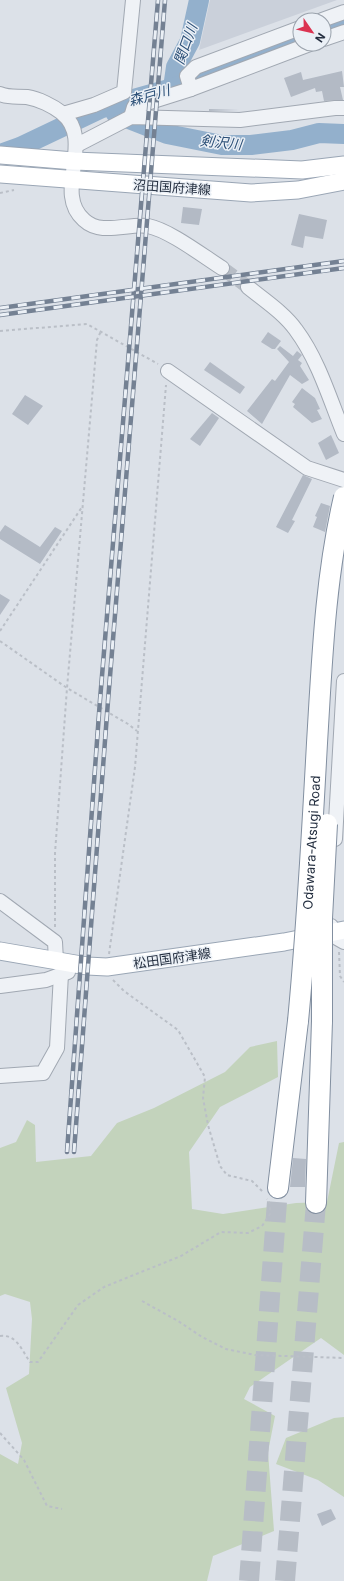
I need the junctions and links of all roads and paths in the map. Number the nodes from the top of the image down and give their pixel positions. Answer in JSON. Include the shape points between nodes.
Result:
{"nodes":[{"id":1,"x":133,"y":0,"type":"edge"},
{"id":2,"x":344,"y":12,"type":"edge"},
{"id":3,"x":332,"y":16,"type":"edge"},
{"id":4,"x":292,"y":31,"type":"edge"},
{"id":5,"x":344,"y":32,"type":"edge"},
{"id":6,"x":332,"y":36,"type":"edge"},
{"id":7,"x":292,"y":50,"type":"edge"},
{"id":8,"x":189,"y":83,"type":"junction"},
{"id":9,"x":0,"y":94,"type":"edge"},
{"id":10,"x":344,"y":108,"type":"edge"},
{"id":11,"x":63,"y":114,"type":"junction"},
{"id":12,"x":131,"y":117,"type":"junction"},
{"id":13,"x":77,"y":144,"type":"junction"},
{"id":14,"x":0,"y":155,"type":"edge"},
{"id":15,"x":74,"y":161,"type":"junction"},
{"id":16,"x":344,"y":165,"type":"edge"},
{"id":17,"x":0,"y":174,"type":"edge"},
{"id":18,"x":73,"y":180,"type":"junction"},
{"id":19,"x":344,"y":181,"type":"edge"},
{"id":20,"x":16,"y":189,"type":"dead end"},
{"id":21,"x":0,"y":193,"type":"edge"},
{"id":22,"x":222,"y":268,"type":"tunnel mouth"},
{"id":23,"x":248,"y":287,"type":"tunnel mouth"},
{"id":24,"x":0,"y":331,"type":"edge"},
{"id":25,"x":101,"y":331,"type":"junction"},
{"id":26,"x":168,"y":371,"type":"junction"},
{"id":27,"x":344,"y":434,"type":"edge"},
{"id":28,"x":344,"y":480,"type":"edge"},
{"id":29,"x":344,"y":497,"type":"edge"},
{"id":30,"x":83,"y":506,"type":"junction"},
{"id":31,"x":344,"y":567,"type":"edge"},
{"id":32,"x":0,"y":630,"type":"edge"},
{"id":33,"x":0,"y":641,"type":"edge"},
{"id":34,"x":344,"y":681,"type":"edge"},
{"id":35,"x":67,"y":688,"type":"junction"},
{"id":36,"x":137,"y":731,"type":"junction"},
{"id":37,"x":0,"y":901,"type":"edge"},
{"id":38,"x":339,"y":935,"type":"edge"},
{"id":39,"x":55,"y":942,"type":"junction"},
{"id":40,"x":0,"y":952,"type":"edge"},
{"id":41,"x":107,"y":967,"type":"junction"},
{"id":42,"x":59,"y":968,"type":"junction"},
{"id":43,"x":0,"y":986,"type":"edge"},
{"id":44,"x":0,"y":1076,"type":"edge"},
{"id":45,"x":278,"y":1188,"type":"tunnel mouth"},
{"id":46,"x":316,"y":1203,"type":"tunnel mouth"},
{"id":47,"x":142,"y":1301,"type":"dead end"},
{"id":48,"x":0,"y":1336,"type":"edge"},
{"id":49,"x":344,"y":1358,"type":"edge"},
{"id":50,"x":0,"y":1433,"type":"edge"},
{"id":51,"x":62,"y":1509,"type":"dead end"}],
"edges":[{"from":1,"to":11,"type":"street","via":[[124,92],[94,105]]},
{"from":2,"to":3,"type":"street"},
{"from":4,"to":8,"type":"street","via":[[196,67]]},
{"from":5,"to":6,"type":"street"},
{"from":7,"to":8,"type":"street"},
{"from":8,"to":12,"type":"street","via":[[134,107]]},
{"from":9,"to":11,"type":"street","via":[[39,100]]},
{"from":10,"to":12,"type":"street","via":[[240,120]]},
{"from":11,"to":13,"type":"street","via":[[73,128]]},
{"from":12,"to":13,"type":"street"},
{"from":13,"to":15,"type":"street"},
{"from":14,"to":15,"type":"main road","name":"沼田国府津線"},
{"from":15,"to":16,"type":"main road","name":"沼田国府津線","via":[[302,170]]},
{"from":15,"to":18,"type":"street"},
{"from":17,"to":18,"type":"main road","name":"沼田国府津線"},
{"from":18,"to":19,"type":"main road","name":"沼田国府津線","via":[[251,193],[298,190]]},
{"from":18,"to":22,"type":"street","via":[[72,204],[87,223],[101,228],[150,226],[166,233]]},
{"from":20,"to":21,"type":"path"},
{"from":23,"to":27,"type":"street","via":[[296,330],[315,362]]},
{"from":24,"to":25,"type":"path","via":[[88,324]]},
{"from":25,"to":26,"type":"path"},
{"from":25,"to":30,"type":"path","via":[[97,340]]},
{"from":26,"to":28,"type":"street","via":[[307,468]]},
{"from":26,"to":36,"type":"path"},
{"from":29,"to":45,"type":"highway","name":"Odawara-Atsugi Road","bridge":true,"via":[[329,582],[308,918]]},
{"from":30,"to":32,"type":"path"},
{"from":30,"to":35,"type":"path"},
{"from":31,"to":46,"type":"highway","name":"Odawara-Atsugi Road","bridge":true,"via":[[333,682],[322,918],[322,1021]]},
{"from":33,"to":35,"type":"path"},
{"from":34,"to":38,"type":"street"},
{"from":35,"to":36,"type":"path"},
{"from":35,"to":39,"type":"path","via":[[55,853]]},
{"from":36,"to":41,"type":"path","via":[[135,767]]},
{"from":37,"to":39,"type":"street"},
{"from":38,"to":41,"type":"main road","name":"松田国府津線"},
{"from":39,"to":42,"type":"street"},
{"from":40,"to":42,"type":"main road","name":"松田国府津線"},
{"from":41,"to":42,"type":"main road","name":"松田国府津線"},
{"from":41,"to":48,"type":"path","via":[[108,973],[124,991],[178,1030],[205,1077],[203,1098],[220,1166],[227,1174],[252,1181],[264,1192],[270,1204],[270,1214],[262,1226],[248,1233],[221,1232],[181,1256],[104,1287],[78,1305],[38,1362],[30,1362],[21,1346],[12,1338]]},
{"from":42,"to":43,"type":"street","via":[[46,980]]},
{"from":42,"to":44,"type":"street","via":[[57,1048],[53,1058],[43,1073]]},
{"from":47,"to":49,"type":"path","via":[[226,1349],[255,1355]]},
{"from":50,"to":51,"type":"path","via":[[24,1460],[47,1506]]}]}
